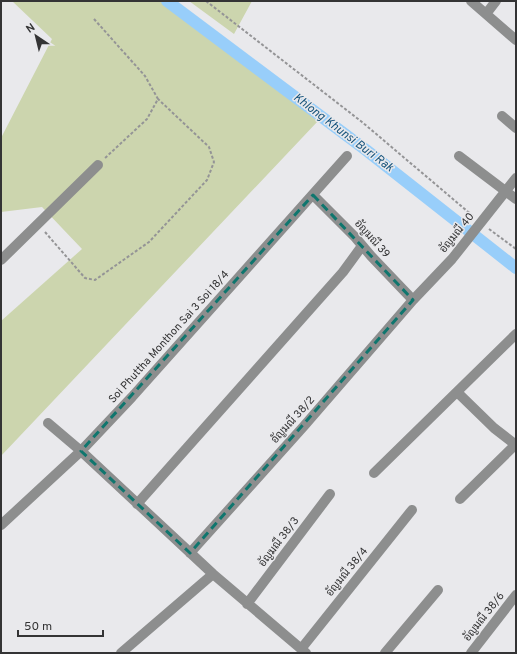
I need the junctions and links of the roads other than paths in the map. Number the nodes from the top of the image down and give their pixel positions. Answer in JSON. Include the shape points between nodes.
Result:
{"nodes":[{"id":1,"x":471,"y":1,"type":"edge"},
{"id":2,"x":496,"y":1,"type":"edge"},
{"id":3,"x":486,"y":14,"type":"junction"},
{"id":4,"x":516,"y":40,"type":"edge"},
{"id":5,"x":502,"y":116,"type":"dead end"},
{"id":6,"x":516,"y":128,"type":"edge"},
{"id":7,"x":348,"y":156,"type":"dead end"},
{"id":8,"x":459,"y":156,"type":"dead end"},
{"id":9,"x":98,"y":165,"type":"road end"},
{"id":10,"x":516,"y":178,"type":"edge"},
{"id":11,"x":506,"y":192,"type":"junction"},
{"id":12,"x":313,"y":195,"type":"junction"},
{"id":13,"x":516,"y":199,"type":"edge"},
{"id":14,"x":362,"y":246,"type":"junction"},
{"id":15,"x":1,"y":260,"type":"edge"},
{"id":16,"x":413,"y":300,"type":"junction"},
{"id":17,"x":516,"y":334,"type":"edge"},
{"id":18,"x":458,"y":392,"type":"junction"},
{"id":19,"x":48,"y":423,"type":"dead end"},
{"id":20,"x":516,"y":445,"type":"edge"},
{"id":21,"x":81,"y":451,"type":"junction"},
{"id":22,"x":374,"y":473,"type":"dead end"},
{"id":23,"x":330,"y":494,"type":"dead end"},
{"id":24,"x":460,"y":499,"type":"dead end"},
{"id":25,"x":137,"y":504,"type":"junction"},
{"id":26,"x":412,"y":510,"type":"dead end"},
{"id":27,"x":1,"y":526,"type":"edge"},
{"id":28,"x":190,"y":553,"type":"junction"},
{"id":29,"x":213,"y":574,"type":"junction"},
{"id":30,"x":438,"y":590,"type":"dead end"},
{"id":31,"x":516,"y":595,"type":"edge"},
{"id":32,"x":247,"y":604,"type":"junction"},
{"id":33,"x":304,"y":651,"type":"edge"},
{"id":34,"x":122,"y":653,"type":"edge"},
{"id":35,"x":385,"y":653,"type":"edge"},
{"id":36,"x":471,"y":653,"type":"edge"}],
"edges":[{"from":1,"to":3,"type":"street"},
{"from":2,"to":3,"type":"street"},
{"from":3,"to":4,"type":"street"},
{"from":5,"to":6,"type":"street"},
{"from":7,"to":12,"type":"street","name":"Soi Phuttha Monthon Sai 3 Soi 18/4"},
{"from":8,"to":11,"type":"street"},
{"from":9,"to":15,"type":"street"},
{"from":10,"to":11,"type":"street","name":"อัญมณี 40"},
{"from":11,"to":13,"type":"street"},
{"from":11,"to":16,"type":"street","name":"อัญมณี 40","via":[[452,259]]},
{"from":12,"to":14,"type":"street","name":"อัญมณี 39"},
{"from":12,"to":21,"type":"street","name":"Soi Phuttha Monthon Sai 3 Soi 18/4"},
{"from":14,"to":16,"type":"street","name":"อัญมณี 39"},
{"from":14,"to":25,"type":"street","via":[[338,278]]},
{"from":16,"to":28,"type":"street","name":"อัญมณี 38/2"},
{"from":17,"to":18,"type":"street"},
{"from":18,"to":20,"type":"street","via":[[494,428]]},
{"from":18,"to":22,"type":"street"},
{"from":19,"to":21,"type":"street"},
{"from":20,"to":24,"type":"street"},
{"from":21,"to":25,"type":"street"},
{"from":21,"to":27,"type":"street","name":"Soi Phuttha Monthon Sai 3 Soi 18/4"},
{"from":23,"to":32,"type":"street","name":"อัญมณี 38/3"},
{"from":25,"to":28,"type":"street"},
{"from":26,"to":33,"type":"street","name":"อัญมณี 38/4"},
{"from":28,"to":29,"type":"street"},
{"from":29,"to":32,"type":"street"},
{"from":29,"to":34,"type":"street"},
{"from":30,"to":35,"type":"street"},
{"from":31,"to":36,"type":"street","name":"อัญมณี 38/6"},
{"from":32,"to":33,"type":"street"}]}
